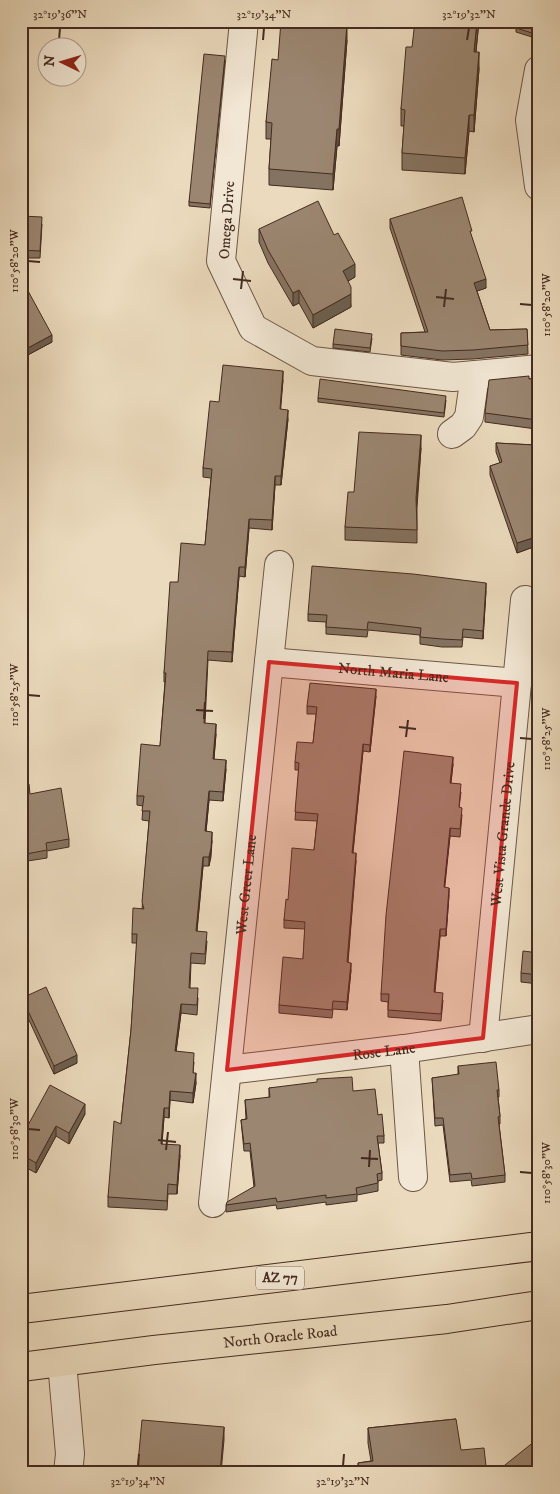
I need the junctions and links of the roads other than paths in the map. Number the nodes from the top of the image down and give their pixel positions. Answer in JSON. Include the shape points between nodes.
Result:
{"nodes":[{"id":1,"x":244,"y":21,"type":"edge"},
{"id":2,"x":539,"y":70,"type":"edge"},
{"id":3,"x":539,"y":186,"type":"edge"},
{"id":4,"x":539,"y":370,"type":"edge"},
{"id":5,"x":475,"y":375,"type":"junction"},
{"id":6,"x":452,"y":434,"type":"dead end"},
{"id":7,"x":279,"y":565,"type":"dead end"},
{"id":8,"x":524,"y":600,"type":"dead end"},
{"id":9,"x":270,"y":662,"type":"junction"},
{"id":10,"x":517,"y":682,"type":"junction"},
{"id":11,"x":539,"y":1029,"type":"edge"},
{"id":12,"x":483,"y":1038,"type":"junction"},
{"id":13,"x":404,"y":1049,"type":"junction"},
{"id":14,"x":227,"y":1070,"type":"junction"},
{"id":15,"x":414,"y":1177,"type":"dead end"},
{"id":16,"x":213,"y":1203,"type":"dead end"},
{"id":17,"x":539,"y":1246,"type":"edge"},
{"id":18,"x":539,"y":1305,"type":"edge"},
{"id":19,"x":21,"y":1309,"type":"edge"},
{"id":20,"x":62,"y":1362,"type":"junction"},
{"id":21,"x":21,"y":1367,"type":"edge"},
{"id":22,"x":68,"y":1473,"type":"edge"}],
"edges":[{"from":1,"to":5,"type":"street","name":"Omega Drive","via":[[221,261],[253,328],[312,361],[453,376]]},
{"from":2,"to":3,"type":"street","via":[[530,120]]},
{"from":4,"to":5,"type":"street","name":"Omega Drive"},
{"from":5,"to":6,"type":"street","via":[[469,417]]},
{"from":7,"to":9,"type":"street","name":"West Greer Lane"},
{"from":8,"to":10,"type":"street","name":"West Vista Grande Drive"},
{"from":9,"to":10,"type":"street","name":"North Maria Lane"},
{"from":9,"to":14,"type":"street","name":"West Greer Lane"},
{"from":10,"to":12,"type":"street","name":"West Vista Grande Drive"},
{"from":11,"to":12,"type":"street","name":"Rose Lane"},
{"from":12,"to":13,"type":"street","name":"Rose Lane"},
{"from":13,"to":14,"type":"street","name":"Rose Lane"},
{"from":13,"to":15,"type":"street"},
{"from":14,"to":16,"type":"street","name":"West Greer Lane"},
{"from":17,"to":19,"type":"highway","number":"AZ 77"},
{"from":18,"to":20,"type":"highway","name":"North Oracle Road","via":[[447,1319]]},
{"from":20,"to":21,"type":"highway","name":"North Oracle Road"},
{"from":20,"to":22,"type":"street","via":[[70,1454]]}]}
